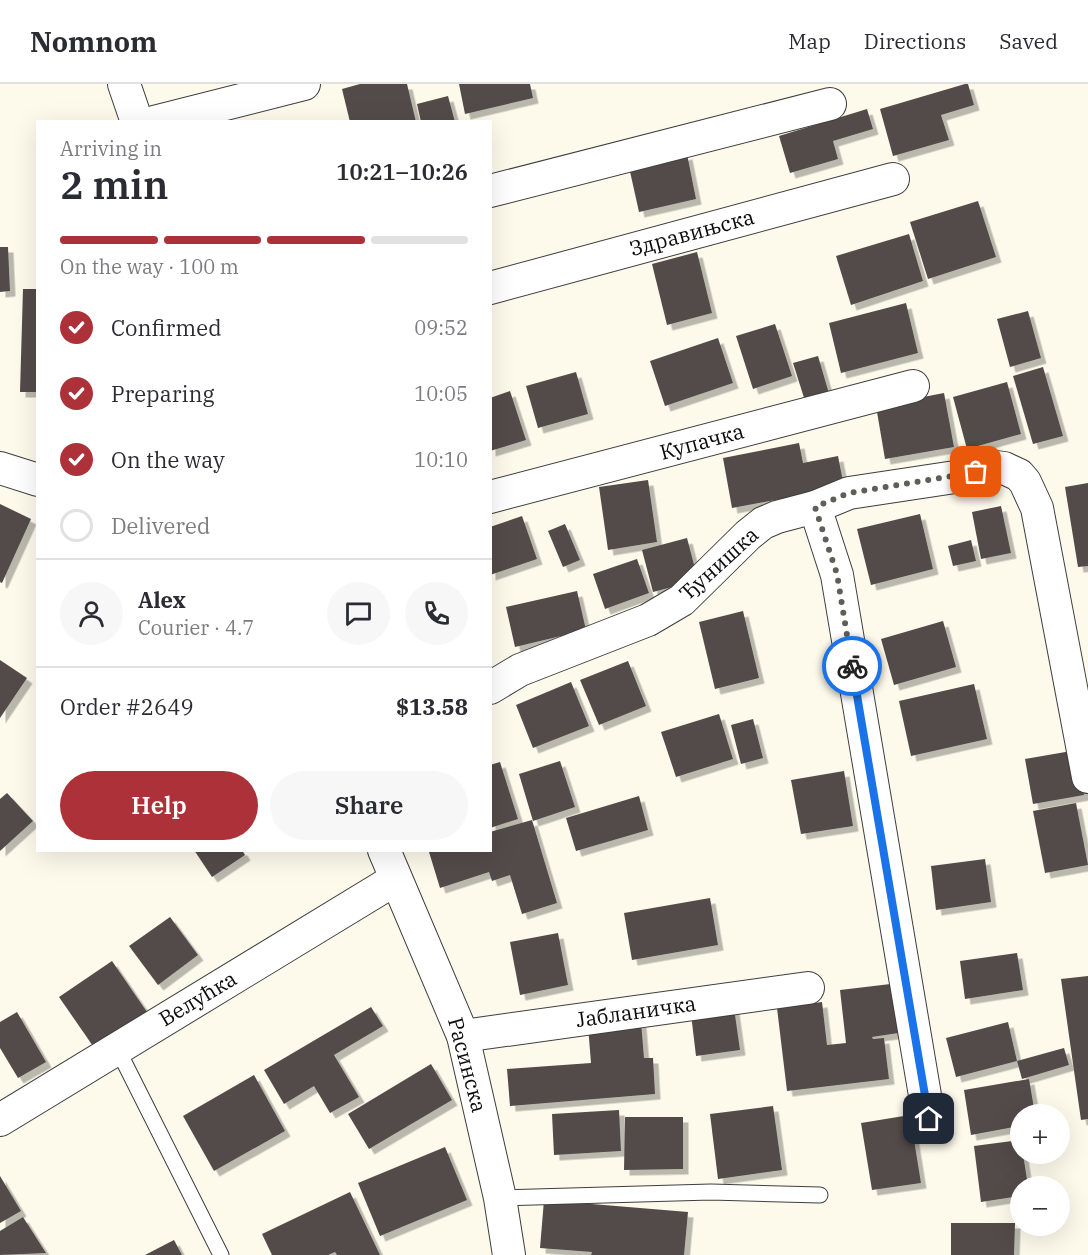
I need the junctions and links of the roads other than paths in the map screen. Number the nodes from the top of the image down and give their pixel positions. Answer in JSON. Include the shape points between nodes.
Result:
{"nodes":[{"id":1,"x":124,"y":84,"type":"edge"},
{"id":2,"x":304,"y":84,"type":"edge"},
{"id":3,"x":830,"y":104,"type":"dead end"},
{"id":4,"x":136,"y":120,"type":"edge"},
{"id":5,"x":162,"y":120,"type":"edge"},
{"id":6,"x":892,"y":179,"type":"dead end"},
{"id":7,"x":492,"y":190,"type":"edge"},
{"id":8,"x":492,"y":287,"type":"edge"},
{"id":9,"x":913,"y":386,"type":"dead end"},
{"id":10,"x":0,"y":468,"type":"edge"},
{"id":11,"x":36,"y":479,"type":"edge"},
{"id":12,"x":492,"y":496,"type":"edge"},
{"id":13,"x":815,"y":507,"type":"junction"},
{"id":14,"x":492,"y":687,"type":"edge"},
{"id":15,"x":1088,"y":777,"type":"edge"},
{"id":16,"x":385,"y":852,"type":"edge"},
{"id":17,"x":396,"y":879,"type":"junction"},
{"id":18,"x":808,"y":988,"type":"dead end"},
{"id":19,"x":463,"y":1036,"type":"junction"},
{"id":20,"x":117,"y":1048,"type":"junction"},
{"id":21,"x":929,"y":1119,"type":"dead end"},
{"id":22,"x":0,"y":1120,"type":"edge"},
{"id":23,"x":820,"y":1195,"type":"dead end"},
{"id":24,"x":500,"y":1198,"type":"junction"},
{"id":25,"x":502,"y":1251,"type":"edge"},
{"id":26,"x":221,"y":1255,"type":"edge"}],
"edges":[{"from":1,"to":4,"type":"street"},
{"from":2,"to":5,"type":"street"},
{"from":3,"to":7,"type":"street"},
{"from":6,"to":8,"type":"street","name":"Здравињска"},
{"from":9,"to":12,"type":"street","name":"Купачка"},
{"from":10,"to":11,"type":"street"},
{"from":13,"to":14,"type":"street","name":"Ђунишка","via":[[764,524],[682,600],[648,620],[520,670]]},
{"from":13,"to":15,"type":"street","name":"Ђунишка","via":[[849,493],[996,467],[1012,470],[1025,482],[1037,508]]},
{"from":13,"to":21,"type":"street","via":[[837,574]]},
{"from":16,"to":17,"type":"street","name":"Расинска"},
{"from":17,"to":19,"type":"street","name":"Расинска"},
{"from":17,"to":20,"type":"street","name":"Велућка"},
{"from":18,"to":19,"type":"street","name":"Јабланичка"},
{"from":19,"to":24,"type":"street","name":"Расинска"},
{"from":20,"to":22,"type":"street","name":"Велућка"},
{"from":20,"to":26,"type":"lane"},
{"from":23,"to":24,"type":"lane","via":[[711,1192]]},
{"from":24,"to":25,"type":"street","name":"Расинска"}]}
